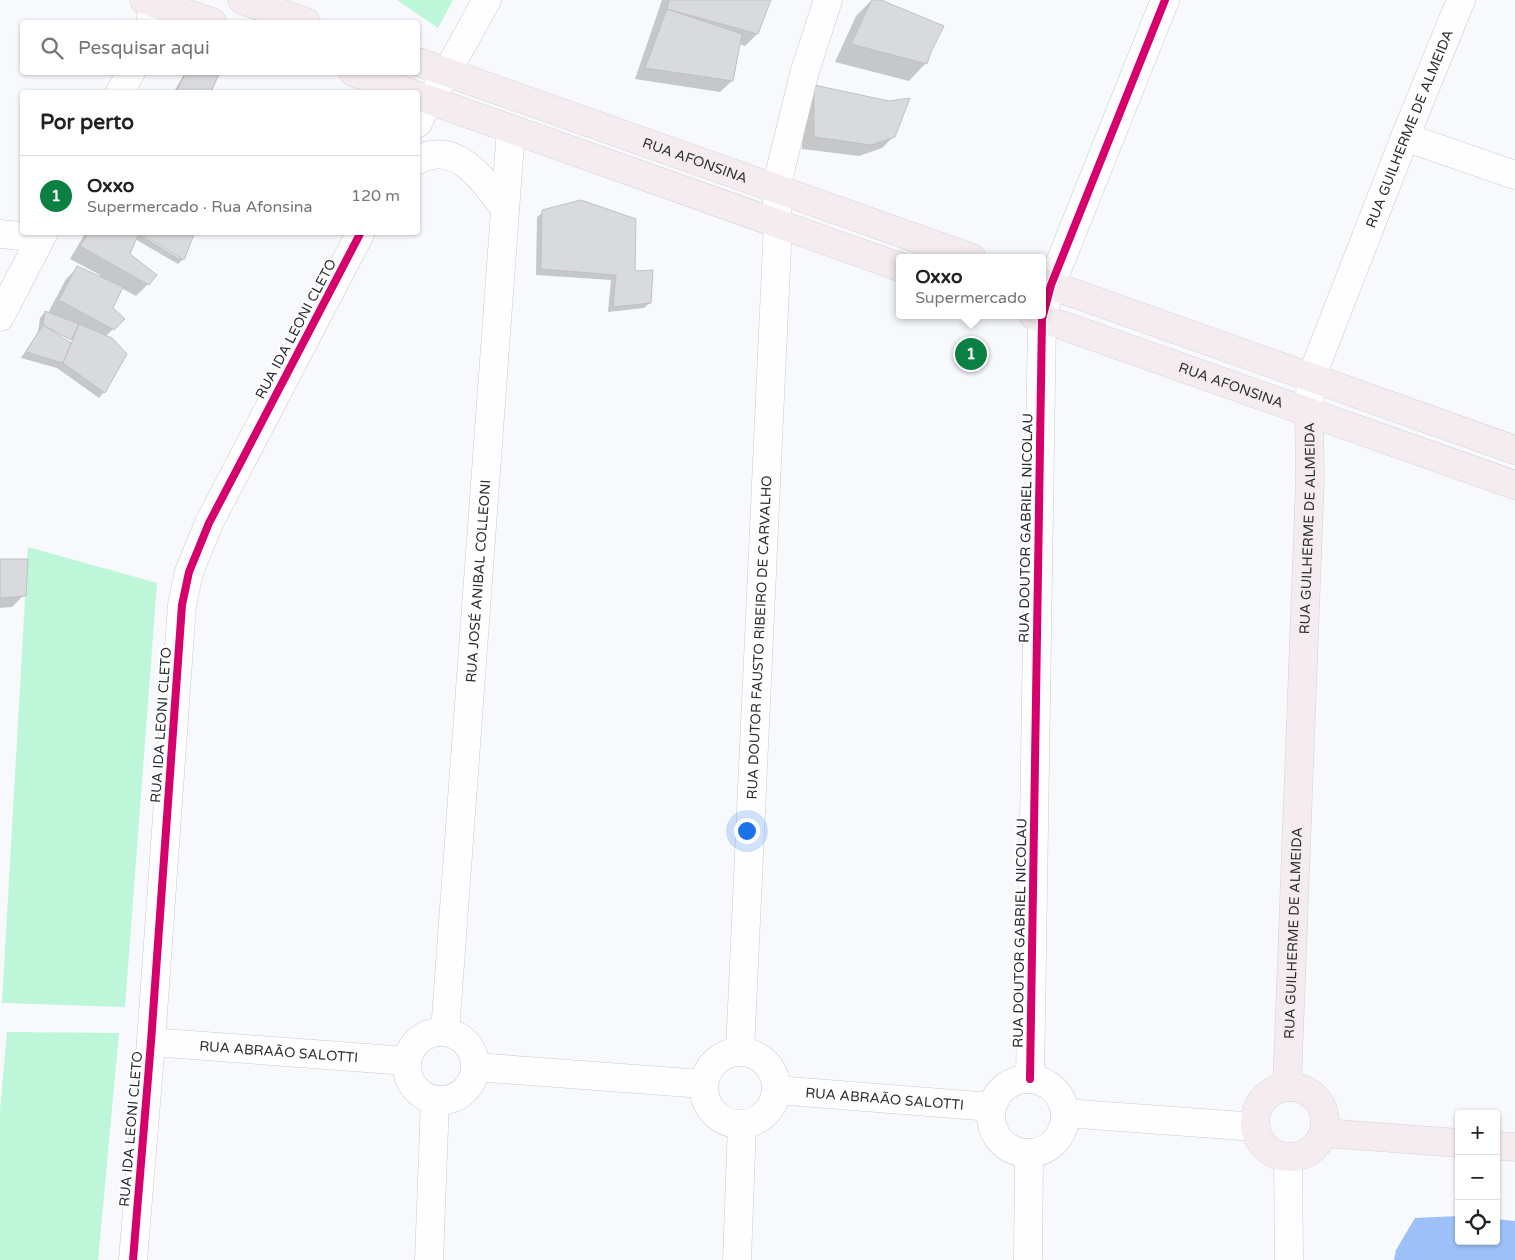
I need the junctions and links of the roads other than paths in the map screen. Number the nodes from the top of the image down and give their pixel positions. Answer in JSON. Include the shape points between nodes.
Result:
{"nodes":[{"id":1,"x":242,"y":0,"type":"edge"},
{"id":2,"x":487,"y":0,"type":"edge"},
{"id":3,"x":828,"y":0,"type":"edge"},
{"id":4,"x":1165,"y":0,"type":"edge"},
{"id":5,"x":1461,"y":0,"type":"edge"},
{"id":6,"x":150,"y":6,"type":"edge"},
{"id":7,"x":204,"y":20,"type":"edge"},
{"id":8,"x":300,"y":20,"type":"edge"},
{"id":9,"x":420,"y":63,"type":"edge"},
{"id":10,"x":447,"y":72,"type":"junction"},
{"id":11,"x":129,"y":75,"type":"edge"},
{"id":12,"x":359,"y":75,"type":"edge"},
{"id":13,"x":121,"y":90,"type":"edge"},
{"id":14,"x":391,"y":90,"type":"edge"},
{"id":15,"x":420,"y":101,"type":"edge"},
{"id":16,"x":420,"y":104,"type":"edge"},
{"id":17,"x":511,"y":129,"type":"junction"},
{"id":18,"x":1405,"y":137,"type":"junction"},
{"id":19,"x":420,"y":159,"type":"edge"},
{"id":20,"x":1515,"y":175,"type":"edge"},
{"id":21,"x":776,"y":188,"type":"junction"},
{"id":22,"x":505,"y":209,"type":"junction"},
{"id":23,"x":778,"y":224,"type":"junction"},
{"id":24,"x":0,"y":234,"type":"edge"},
{"id":25,"x":20,"y":234,"type":"edge"},
{"id":26,"x":43,"y":235,"type":"edge"},
{"id":27,"x":359,"y":235,"type":"edge"},
{"id":28,"x":961,"y":254,"type":"edge"},
{"id":29,"x":896,"y":266,"type":"edge"},
{"id":30,"x":1046,"y":284,"type":"edge"},
{"id":31,"x":0,"y":317,"type":"edge"},
{"id":32,"x":1038,"y":319,"type":"edge"},
{"id":33,"x":1044,"y":319,"type":"edge"},
{"id":34,"x":1311,"y":378,"type":"junction"},
{"id":35,"x":1309,"y":412,"type":"junction"},
{"id":36,"x":1515,"y":450,"type":"edge"},
{"id":37,"x":1515,"y":485,"type":"edge"},
{"id":38,"x":445,"y":1032,"type":"junction"},
{"id":39,"x":151,"y":1042,"type":"junction"},
{"id":40,"x":740,"y":1051,"type":"junction"},
{"id":41,"x":406,"y":1062,"type":"junction"},
{"id":42,"x":475,"y":1067,"type":"junction"},
{"id":43,"x":1030,"y":1079,"type":"junction"},
{"id":44,"x":703,"y":1084,"type":"junction"},
{"id":45,"x":1287,"y":1087,"type":"junction"},
{"id":46,"x":776,"y":1090,"type":"junction"},
{"id":47,"x":435,"y":1100,"type":"junction"},
{"id":48,"x":992,"y":1107,"type":"junction"},
{"id":49,"x":1065,"y":1113,"type":"junction"},
{"id":50,"x":742,"y":1125,"type":"junction"},
{"id":51,"x":1256,"y":1127,"type":"junction"},
{"id":52,"x":1324,"y":1132,"type":"junction"},
{"id":53,"x":1455,"y":1143,"type":"edge"},
{"id":54,"x":1500,"y":1146,"type":"edge"},
{"id":55,"x":1515,"y":1147,"type":"edge"},
{"id":56,"x":1029,"y":1153,"type":"junction"},
{"id":57,"x":1288,"y":1156,"type":"junction"},
{"id":58,"x":133,"y":1260,"type":"edge"},
{"id":59,"x":429,"y":1260,"type":"edge"},
{"id":60,"x":737,"y":1260,"type":"edge"},
{"id":61,"x":1028,"y":1260,"type":"edge"},
{"id":62,"x":1289,"y":1260,"type":"edge"}],
"edges":[{"from":1,"to":8,"type":"main road"},
{"from":2,"to":10,"type":"street"},
{"from":3,"to":21,"type":"street","name":"RUA DOUTOR FAUSTO RIBEIRO DE CARVALHO","via":[[804,74]]},
{"from":4,"to":30,"type":"street","name":"RUA DOUTOR GABRIEL NICOLAU"},
{"from":5,"to":18,"type":"street","name":"RUA GUILHERME DE ALMEIDA"},
{"from":6,"to":7,"type":"main road"},
{"from":9,"to":10,"type":"main road","name":"RUA AFONSINA"},
{"from":10,"to":15,"type":"street"},
{"from":10,"to":21,"type":"main road","name":"RUA AFONSINA"},
{"from":11,"to":13,"type":"street"},
{"from":12,"to":14,"type":"main road"},
{"from":16,"to":17,"type":"main road"},
{"from":17,"to":22,"type":"street","name":"RUA JOSÉ ANIBAL COLLEONI"},
{"from":17,"to":23,"type":"main road"},
{"from":18,"to":20,"type":"street"},
{"from":18,"to":34,"type":"street","name":"RUA GUILHERME DE ALMEIDA"},
{"from":19,"to":22,"type":"street","via":[[435,155],[467,164]]},
{"from":21,"to":23,"type":"street","name":"RUA DOUTOR FAUSTO RIBEIRO DE CARVALHO"},
{"from":21,"to":28,"type":"main road","name":"RUA AFONSINA"},
{"from":22,"to":38,"type":"street","name":"RUA JOSÉ ANIBAL COLLEONI"},
{"from":23,"to":29,"type":"main road"},
{"from":23,"to":40,"type":"street","name":"RUA DOUTOR FAUSTO RIBEIRO DE CARVALHO"},
{"from":24,"to":25,"type":"street"},
{"from":26,"to":31,"type":"street"},
{"from":27,"to":39,"type":"street","name":"RUA IDA LEONI CLETO","via":[[209,523],[189,572],[182,605]]},
{"from":30,"to":34,"type":"main road"},
{"from":32,"to":43,"type":"street","name":"RUA DOUTOR GABRIEL NICOLAU"},
{"from":33,"to":35,"type":"main road","name":"RUA AFONSINA"},
{"from":34,"to":35,"type":"street","name":"RUA GUILHERME DE ALMEIDA"},
{"from":34,"to":36,"type":"main road"},
{"from":35,"to":37,"type":"main road","name":"RUA AFONSINA"},
{"from":35,"to":45,"type":"main road","name":"RUA GUILHERME DE ALMEIDA","via":[[1310,479]]},
{"from":38,"to":41,"type":"street","via":[[420,1039],[413,1045]]},
{"from":38,"to":42,"type":"street","via":[[464,1041],[471,1050]]},
{"from":39,"to":41,"type":"street","name":"RUA ABRAÃO SALOTTI"},
{"from":39,"to":58,"type":"street","name":"RUA IDA LEONI CLETO"},
{"from":40,"to":44,"type":"street","via":[[719,1057],[711,1064]]},
{"from":40,"to":46,"type":"street","via":[[762,1059],[775,1078]]},
{"from":41,"to":47,"type":"street","via":[[410,1083],[416,1091]]},
{"from":42,"to":44,"type":"street"},
{"from":42,"to":47,"type":"street","via":[[466,1091],[457,1097]]},
{"from":43,"to":48,"type":"street","via":[[1010,1084],[1002,1090]]},
{"from":43,"to":49,"type":"street","via":[[1040,1081],[1057,1093]]},
{"from":44,"to":50,"type":"street","via":[[709,1108],[729,1123]]},
{"from":45,"to":51,"type":"main road","via":[[1266,1096],[1256,1116]]},
{"from":45,"to":52,"type":"main road","via":[[1309,1092],[1317,1100],[1323,1110]]},
{"from":46,"to":48,"type":"street","name":"RUA ABRAÃO SALOTTI"},
{"from":46,"to":50,"type":"street","via":[[769,1110]]},
{"from":47,"to":59,"type":"street"},
{"from":48,"to":56,"type":"street","via":[[992,1124],[999,1139],[1017,1151]]},
{"from":49,"to":51,"type":"street"},
{"from":49,"to":56,"type":"street","via":[[1059,1136],[1051,1145]]},
{"from":50,"to":60,"type":"street"},
{"from":51,"to":57,"type":"main road","via":[[1264,1144],[1279,1155]]},
{"from":52,"to":53,"type":"main road"},
{"from":52,"to":57,"type":"main road","via":[[1320,1141],[1306,1153]]},
{"from":54,"to":55,"type":"main road"},
{"from":56,"to":61,"type":"street"},
{"from":57,"to":62,"type":"street"}]}
